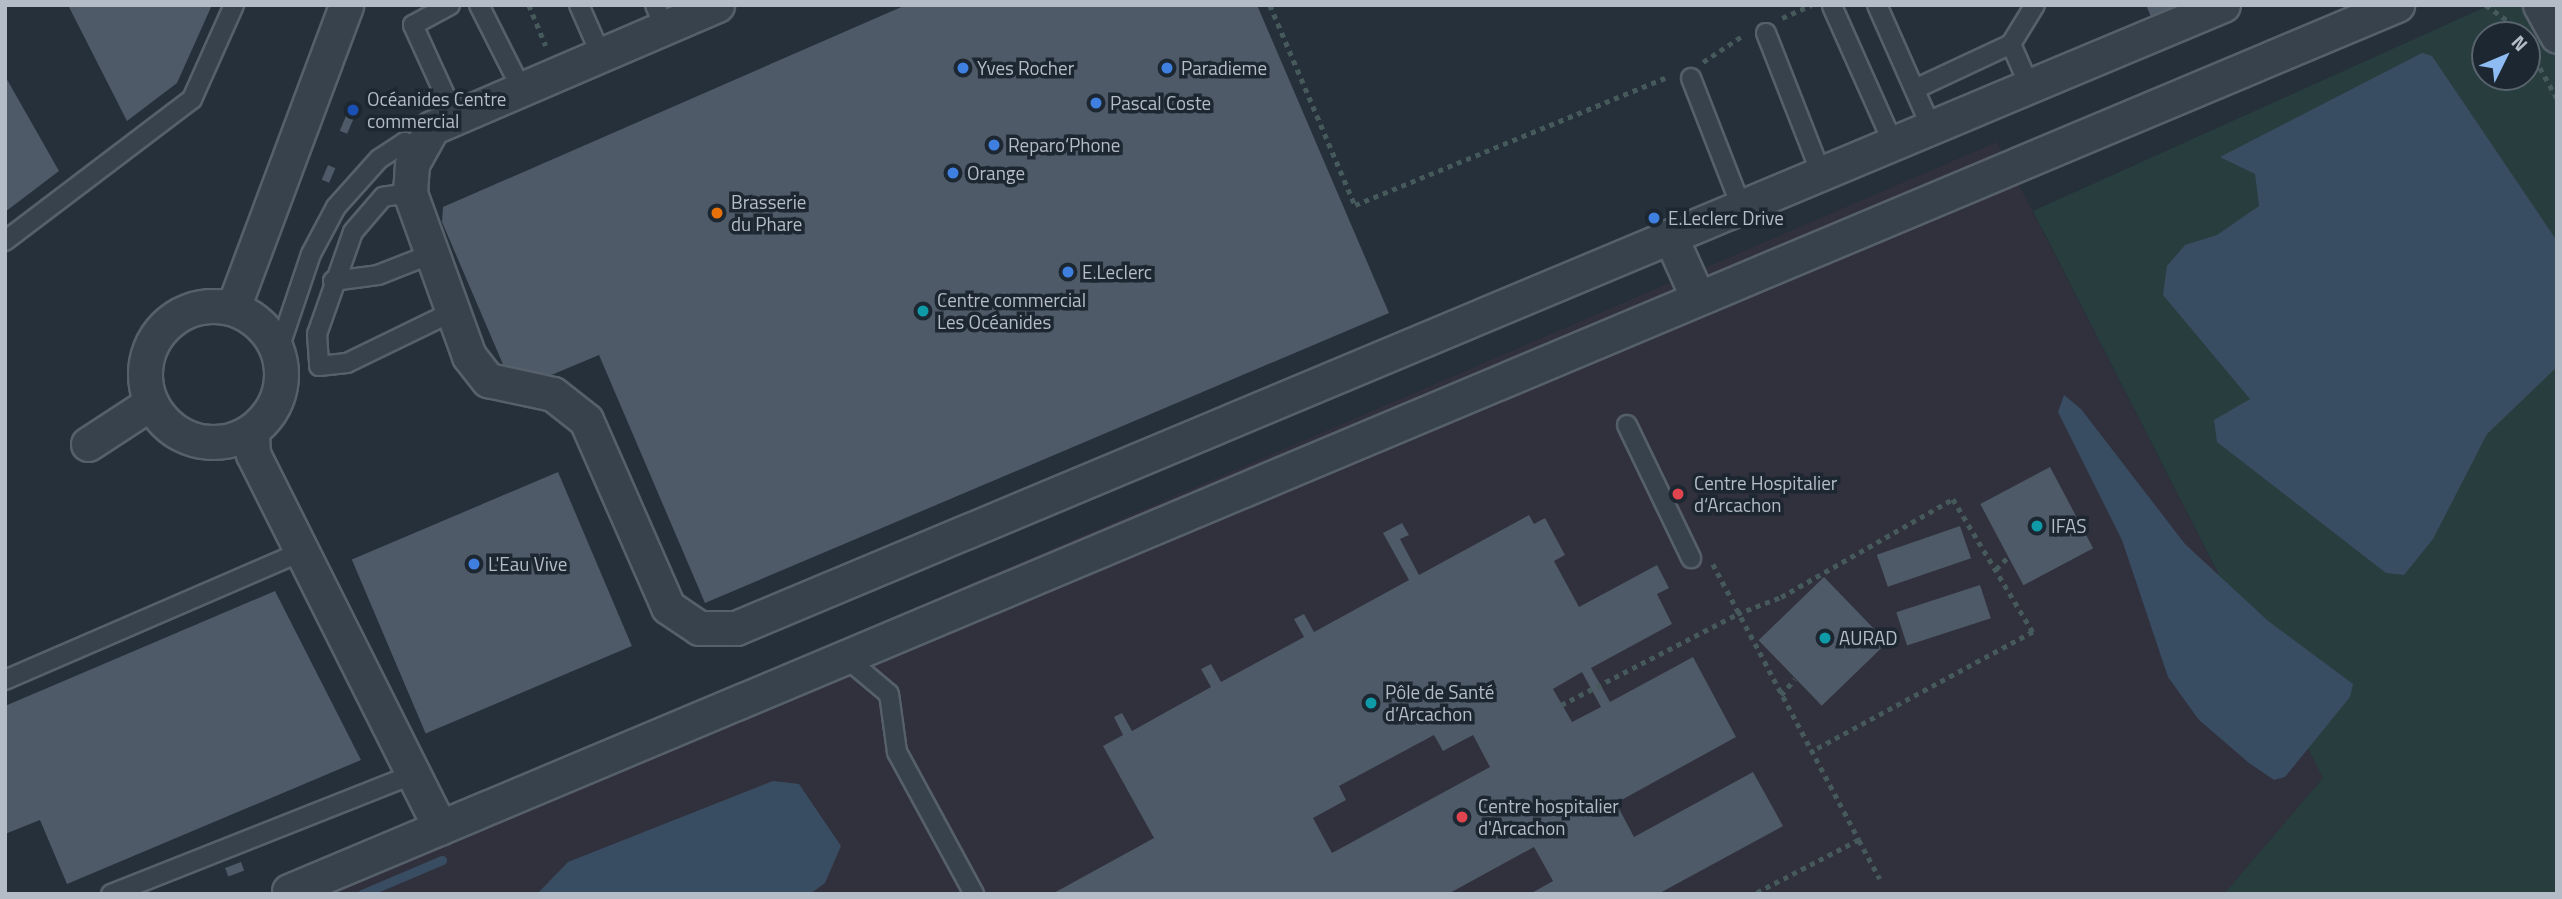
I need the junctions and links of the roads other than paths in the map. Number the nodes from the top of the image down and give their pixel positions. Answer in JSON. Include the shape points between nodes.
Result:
{"nodes":[{"id":1,"x":234,"y":5,"type":"edge"},
{"id":2,"x":346,"y":5,"type":"edge"},
{"id":3,"x":450,"y":5,"type":"edge"},
{"id":4,"x":479,"y":5,"type":"edge"},
{"id":5,"x":579,"y":5,"type":"edge"},
{"id":6,"x":717,"y":5,"type":"edge"},
{"id":7,"x":1877,"y":5,"type":"edge"},
{"id":8,"x":2223,"y":5,"type":"edge"},
{"id":9,"x":2397,"y":5,"type":"edge"},
{"id":10,"x":2540,"y":5,"type":"edge"},
{"id":11,"x":1832,"y":6,"type":"edge"},
{"id":12,"x":2037,"y":6,"type":"edge"},
{"id":13,"x":660,"y":17,"type":"edge"},
{"id":14,"x":1763,"y":29,"type":"road end"},
{"id":15,"x":2011,"y":44,"type":"junction"},
{"id":16,"x":2545,"y":46,"type":"edge"},
{"id":17,"x":601,"y":55,"type":"junction"},
{"id":18,"x":1690,"y":71,"type":"road end"},
{"id":19,"x":2029,"y":85,"type":"junction"},
{"id":20,"x":521,"y":88,"type":"junction"},
{"id":21,"x":1915,"y":89,"type":"junction"},
{"id":22,"x":454,"y":114,"type":"junction"},
{"id":23,"x":1931,"y":127,"type":"junction"},
{"id":24,"x":1893,"y":144,"type":"junction"},
{"id":25,"x":418,"y":148,"type":"junction"},
{"id":26,"x":1821,"y":173,"type":"junction"},
{"id":27,"x":410,"y":193,"type":"junction"},
{"id":28,"x":1741,"y":206,"type":"junction"},
{"id":29,"x":1670,"y":236,"type":"junction"},
{"id":30,"x":5,"y":241,"type":"edge"},
{"id":31,"x":429,"y":255,"type":"junction"},
{"id":32,"x":333,"y":281,"type":"junction"},
{"id":33,"x":1698,"y":298,"type":"junction"},
{"id":34,"x":233,"y":309,"type":"junction"},
{"id":35,"x":452,"y":312,"type":"junction"},
{"id":36,"x":278,"y":352,"type":"junction"},
{"id":37,"x":151,"y":403,"type":"junction"},
{"id":38,"x":1627,"y":425,"type":"dead end"},
{"id":39,"x":252,"y":431,"type":"junction"},
{"id":40,"x":88,"y":444,"type":"dead end"},
{"id":41,"x":305,"y":550,"type":"junction"},
{"id":42,"x":1691,"y":558,"type":"dead end"},
{"id":43,"x":845,"y":657,"type":"junction"},
{"id":44,"x":5,"y":680,"type":"edge"},
{"id":45,"x":416,"y":773,"type":"junction"},
{"id":46,"x":440,"y":828,"type":"junction"},
{"id":47,"x":308,"y":888,"type":"edge"},
{"id":48,"x":111,"y":894,"type":"edge"},
{"id":49,"x":974,"y":894,"type":"edge"}],
"edges":[{"from":1,"to":30,"type":"lane","via":[[192,99]]},
{"from":2,"to":34,"type":"street"},
{"from":3,"to":22,"type":"lane","via":[[412,26]]},
{"from":4,"to":20,"type":"lane"},
{"from":5,"to":17,"type":"lane"},
{"from":6,"to":13,"type":"street"},
{"from":7,"to":21,"type":"lane"},
{"from":8,"to":19,"type":"street"},
{"from":9,"to":33,"type":"street"},
{"from":10,"to":16,"type":"street"},
{"from":11,"to":24,"type":"lane"},
{"from":12,"to":15,"type":"lane"},
{"from":13,"to":17,"type":"street"},
{"from":14,"to":26,"type":"lane"},
{"from":15,"to":19,"type":"lane"},
{"from":15,"to":21,"type":"lane"},
{"from":17,"to":20,"type":"street"},
{"from":18,"to":28,"type":"lane"},
{"from":19,"to":23,"type":"street"},
{"from":20,"to":22,"type":"street"},
{"from":21,"to":23,"type":"lane"},
{"from":22,"to":25,"type":"street","via":[[432,128]]},
{"from":23,"to":24,"type":"street"},
{"from":24,"to":26,"type":"street"},
{"from":25,"to":27,"type":"street"},
{"from":25,"to":36,"type":"lane","via":[[405,142],[379,159],[336,207],[311,254]]},
{"from":26,"to":28,"type":"street"},
{"from":27,"to":31,"type":"street"},
{"from":27,"to":32,"type":"lane","via":[[383,197],[353,232]]},
{"from":28,"to":29,"type":"street"},
{"from":29,"to":33,"type":"street"},
{"from":29,"to":35,"type":"street","via":[[736,628],[699,628],[668,607],[586,419],[553,394],[488,380],[470,356]]},
{"from":31,"to":32,"type":"lane","via":[[378,275]]},
{"from":31,"to":35,"type":"street"},
{"from":32,"to":35,"type":"lane","via":[[317,334],[319,366],[346,363]]},
{"from":33,"to":43,"type":"street"},
{"from":34,"to":36,"type":"street","via":[[253,318]]},
{"from":34,"to":37,"type":"street","via":[[190,309],[157,335],[147,357]]},
{"from":36,"to":39,"type":"street","via":[[279,395]]},
{"from":37,"to":39,"type":"street","via":[[165,422],[207,442]]},
{"from":37,"to":40,"type":"street"},
{"from":38,"to":42,"type":"lane"},
{"from":39,"to":41,"type":"street","via":[[253,454]]},
{"from":41,"to":44,"type":"lane"},
{"from":41,"to":45,"type":"street"},
{"from":43,"to":46,"type":"street"},
{"from":43,"to":49,"type":"lane","via":[[889,694],[897,752]]},
{"from":45,"to":46,"type":"street"},
{"from":45,"to":48,"type":"lane"},
{"from":46,"to":47,"type":"street"}]}
